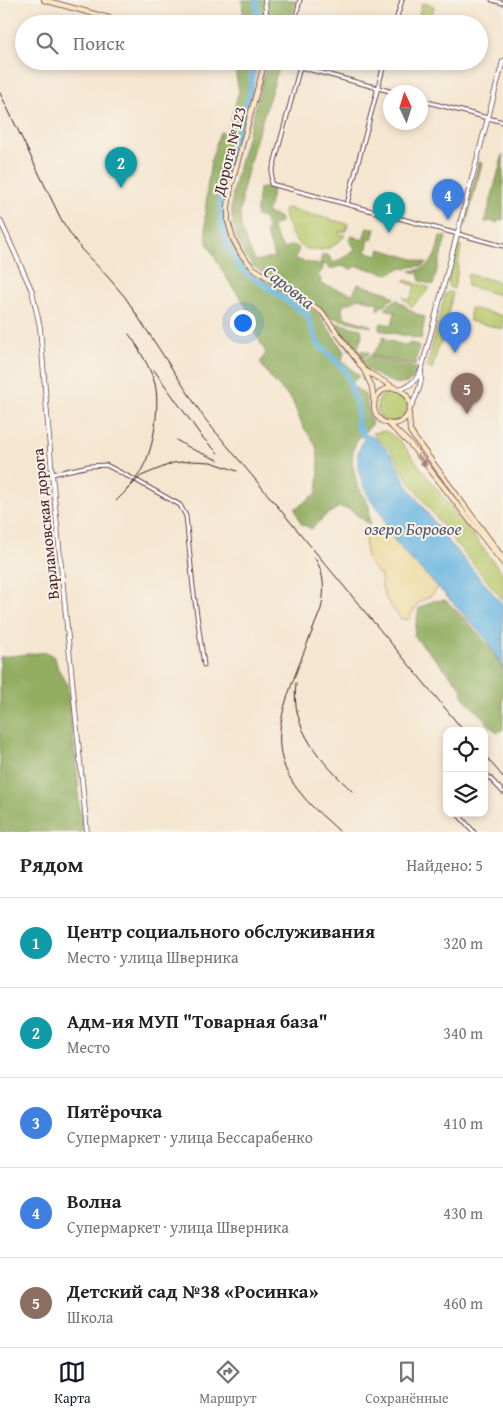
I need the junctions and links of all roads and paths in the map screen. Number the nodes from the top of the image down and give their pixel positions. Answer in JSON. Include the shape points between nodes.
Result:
{"nodes":[{"id":1,"x":44,"y":0,"type":"edge"},
{"id":2,"x":264,"y":0,"type":"edge"},
{"id":3,"x":300,"y":0,"type":"edge"},
{"id":4,"x":402,"y":0,"type":"edge"},
{"id":5,"x":492,"y":0,"type":"edge"},
{"id":6,"x":503,"y":3,"type":"edge"},
{"id":7,"x":99,"y":15,"type":"edge"},
{"id":8,"x":266,"y":15,"type":"edge"},
{"id":9,"x":296,"y":15,"type":"edge"},
{"id":10,"x":398,"y":15,"type":"edge"},
{"id":11,"x":503,"y":61,"type":"edge"},
{"id":12,"x":262,"y":70,"type":"edge"},
{"id":13,"x":299,"y":70,"type":"edge"},
{"id":14,"x":308,"y":70,"type":"edge"},
{"id":15,"x":383,"y":70,"type":"edge"},
{"id":16,"x":378,"y":88,"type":"junction"},
{"id":17,"x":383,"y":89,"type":"edge"},
{"id":18,"x":428,"y":102,"type":"edge"},
{"id":19,"x":487,"y":118,"type":"junction"},
{"id":20,"x":503,"y":122,"type":"edge"},
{"id":21,"x":347,"y":204,"type":"junction"},
{"id":22,"x":0,"y":220,"type":"edge"},
{"id":23,"x":457,"y":233,"type":"junction"},
{"id":24,"x":503,"y":246,"type":"edge"},
{"id":25,"x":364,"y":370,"type":"junction"},
{"id":26,"x":421,"y":371,"type":"junction"},
{"id":27,"x":407,"y":386,"type":"junction"},
{"id":28,"x":396,"y":388,"type":"junction"},
{"id":29,"x":417,"y":394,"type":"junction"},
{"id":30,"x":374,"y":403,"type":"junction"},
{"id":31,"x":411,"y":407,"type":"junction"},
{"id":32,"x":409,"y":415,"type":"junction"},
{"id":33,"x":389,"y":424,"type":"junction"},
{"id":34,"x":52,"y":474,"type":"junction"},
{"id":35,"x":492,"y":546,"type":"junction"},
{"id":36,"x":503,"y":558,"type":"edge"},
{"id":37,"x":503,"y":563,"type":"edge"},
{"id":38,"x":204,"y":665,"type":"dead end"},
{"id":39,"x":488,"y":776,"type":"edge"},
{"id":40,"x":503,"y":792,"type":"edge"},
{"id":41,"x":461,"y":817,"type":"edge"},
{"id":42,"x":87,"y":832,"type":"edge"},
{"id":43,"x":474,"y":832,"type":"edge"}],
"edges":[{"from":1,"to":7,"type":"main road"},
{"from":2,"to":8,"type":"street"},
{"from":3,"to":9,"type":"street"},
{"from":4,"to":10,"type":"street"},
{"from":5,"to":6,"type":"street"},
{"from":11,"to":19,"type":"street"},
{"from":12,"to":25,"type":"main road","name":"Дорога №123","via":[[231,186],[228,221],[233,238],[253,268],[322,312]]},
{"from":13,"to":21,"type":"street","via":[[271,184]]},
{"from":14,"to":16,"type":"street"},
{"from":15,"to":16,"type":"street"},
{"from":16,"to":17,"type":"street"},
{"from":16,"to":21,"type":"street"},
{"from":18,"to":19,"type":"street"},
{"from":19,"to":20,"type":"street"},
{"from":19,"to":23,"type":"street"},
{"from":21,"to":23,"type":"street"},
{"from":22,"to":34,"type":"street","name":"Варламовская дорога","via":[[32,291],[40,327]]},
{"from":23,"to":24,"type":"street"},
{"from":23,"to":26,"type":"street"},
{"from":25,"to":28,"type":"main road","name":"Дорога №123"},
{"from":25,"to":30,"type":"main road","name":"Дорога №123","via":[[372,387]]},
{"from":26,"to":27,"type":"street"},
{"from":26,"to":29,"type":"street"},
{"from":27,"to":28,"type":"street"},
{"from":27,"to":29,"type":"street","via":[[414,388]]},
{"from":28,"to":30,"type":"main road","via":[[384,390]]},
{"from":28,"to":31,"type":"main road","via":[[407,395]]},
{"from":29,"to":31,"type":"street"},
{"from":30,"to":33,"type":"main road","via":[[378,418]]},
{"from":31,"to":32,"type":"main road"},
{"from":32,"to":33,"type":"main road","via":[[398,424]]},
{"from":32,"to":35,"type":"main road","via":[[414,437]]},
{"from":33,"to":35,"type":"main road","one_way":true,"via":[[410,444]]},
{"from":34,"to":38,"type":"street","via":[[106,465],[180,505],[186,516]]},
{"from":34,"to":42,"type":"street","name":"Варламовская дорога"},
{"from":35,"to":36,"type":"main road"},
{"from":35,"to":37,"type":"main road"},
{"from":39,"to":40,"type":"street"},
{"from":41,"to":43,"type":"street"}]}
